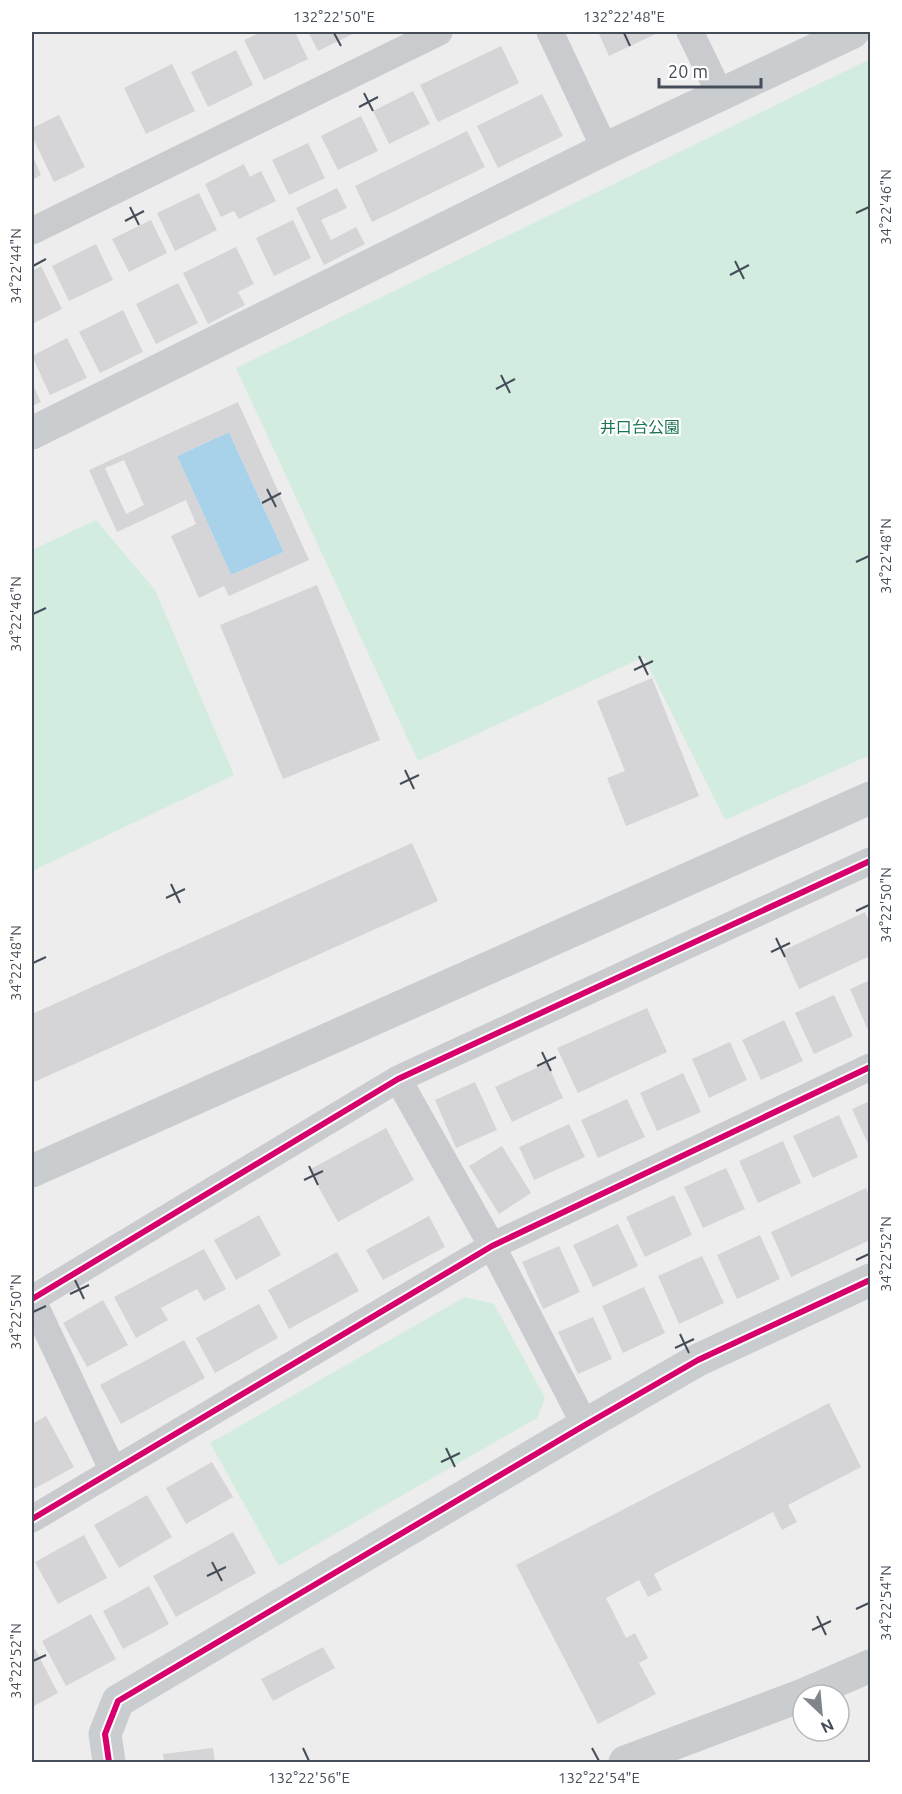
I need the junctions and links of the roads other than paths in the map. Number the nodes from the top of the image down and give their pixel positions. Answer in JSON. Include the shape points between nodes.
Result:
{"nodes":[{"id":1,"x":439,"y":32,"type":"edge"},
{"id":2,"x":550,"y":32,"type":"edge"},
{"id":3,"x":690,"y":32,"type":"edge"},
{"id":4,"x":853,"y":32,"type":"edge"},
{"id":5,"x":720,"y":94,"type":"junction"},
{"id":6,"x":605,"y":149,"type":"junction"},
{"id":7,"x":32,"y":231,"type":"edge"},
{"id":8,"x":32,"y":433,"type":"edge"},
{"id":9,"x":870,"y":798,"type":"edge"},
{"id":10,"x":870,"y":861,"type":"edge"},
{"id":11,"x":870,"y":1067,"type":"edge"},
{"id":12,"x":398,"y":1079,"type":"junction"},
{"id":13,"x":32,"y":1171,"type":"edge"},
{"id":14,"x":492,"y":1246,"type":"junction"},
{"id":15,"x":870,"y":1280,"type":"edge"},
{"id":16,"x":32,"y":1299,"type":"edge"},
{"id":17,"x":585,"y":1425,"type":"junction"},
{"id":18,"x":113,"y":1471,"type":"junction"},
{"id":19,"x":32,"y":1519,"type":"edge"},
{"id":20,"x":870,"y":1666,"type":"edge"},
{"id":21,"x":831,"y":1683,"type":"edge"},
{"id":22,"x":791,"y":1700,"type":"edge"},
{"id":23,"x":109,"y":1762,"type":"edge"},
{"id":24,"x":625,"y":1762,"type":"edge"}],
"edges":[{"from":1,"to":7,"type":"street"},
{"from":2,"to":6,"type":"street"},
{"from":3,"to":5,"type":"street"},
{"from":4,"to":5,"type":"street"},
{"from":5,"to":6,"type":"street"},
{"from":6,"to":8,"type":"street"},
{"from":9,"to":13,"type":"street"},
{"from":10,"to":12,"type":"street"},
{"from":11,"to":14,"type":"street"},
{"from":12,"to":14,"type":"street"},
{"from":12,"to":16,"type":"street"},
{"from":14,"to":17,"type":"street"},
{"from":14,"to":18,"type":"street"},
{"from":15,"to":17,"type":"street","via":[[698,1360]]},
{"from":16,"to":18,"type":"street"},
{"from":17,"to":23,"type":"street","via":[[118,1701],[105,1734]]},
{"from":18,"to":19,"type":"street"},
{"from":20,"to":21,"type":"street"},
{"from":22,"to":24,"type":"street"}]}
